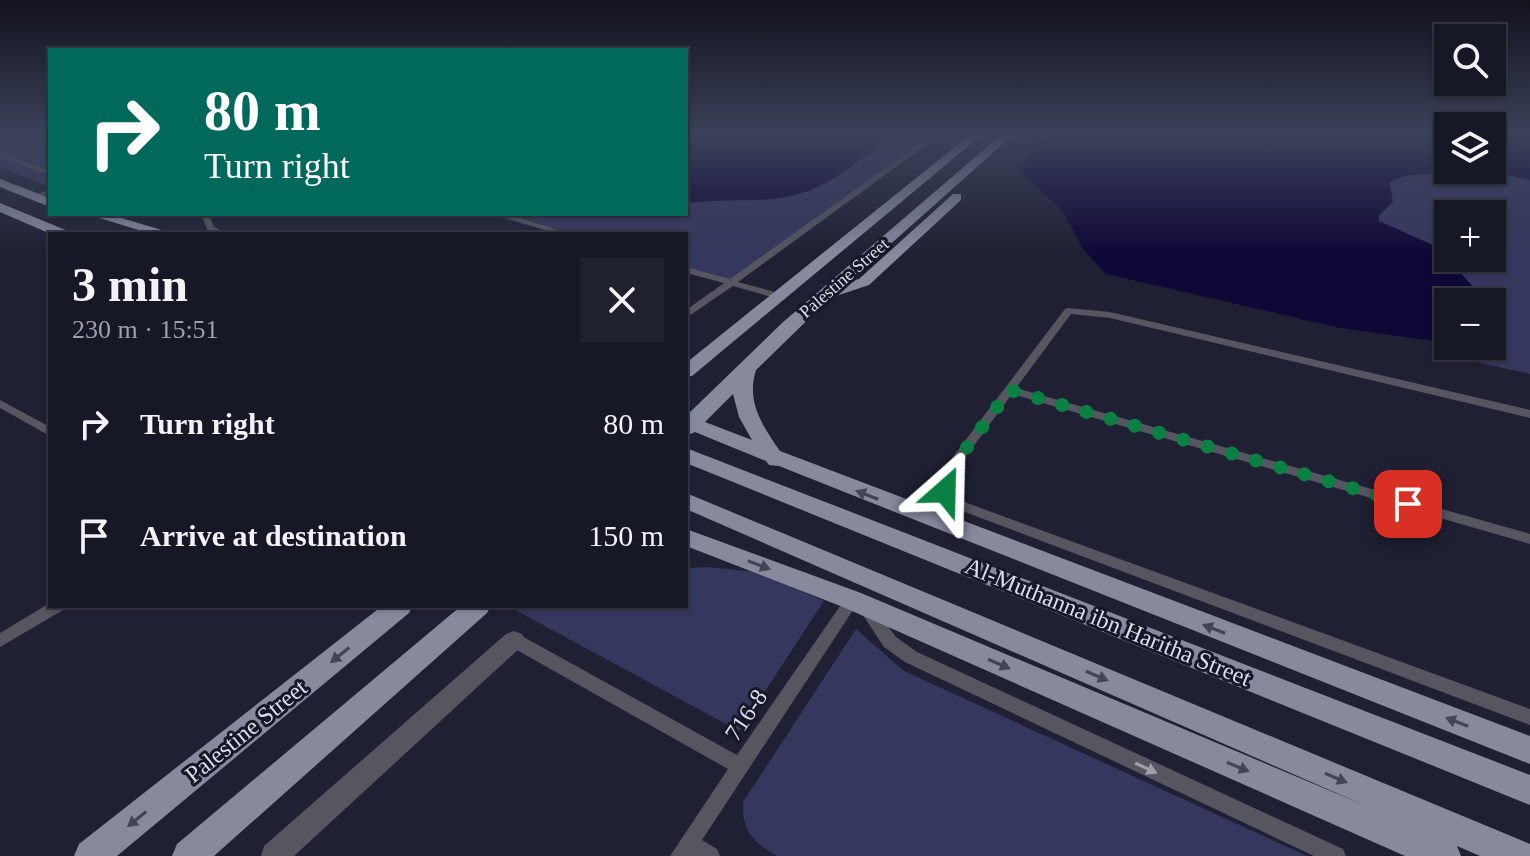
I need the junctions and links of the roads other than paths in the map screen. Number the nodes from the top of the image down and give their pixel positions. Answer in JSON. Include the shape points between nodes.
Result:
{"nodes":[{"id":1,"x":882,"y":174,"type":"edge"},
{"id":2,"x":929,"y":174,"type":"edge"},
{"id":3,"x":972,"y":174,"type":"edge"},
{"id":4,"x":975,"y":174,"type":"edge"},
{"id":5,"x":966,"y":181,"type":"junction"},
{"id":6,"x":0,"y":183,"type":"edge"},
{"id":7,"x":45,"y":197,"type":"edge"},
{"id":8,"x":5,"y":209,"type":"edge"},
{"id":9,"x":84,"y":216,"type":"edge"},
{"id":10,"x":100,"y":216,"type":"edge"},
{"id":11,"x":206,"y":216,"type":"edge"},
{"id":12,"x":505,"y":216,"type":"edge"},
{"id":13,"x":58,"y":232,"type":"edge"},
{"id":14,"x":124,"y":232,"type":"edge"},
{"id":15,"x":160,"y":232,"type":"edge"},
{"id":16,"x":219,"y":232,"type":"edge"},
{"id":17,"x":560,"y":232,"type":"edge"},
{"id":18,"x":48,"y":241,"type":"edge"},
{"id":19,"x":688,"y":271,"type":"edge"},
{"id":20,"x":729,"y":283,"type":"junction"},
{"id":21,"x":779,"y":296,"type":"junction"},
{"id":22,"x":688,"y":314,"type":"edge"},
{"id":23,"x":754,"y":316,"type":"junction"},
{"id":24,"x":788,"y":327,"type":"junction"},
{"id":25,"x":713,"y":350,"type":"junction"},
{"id":26,"x":688,"y":358,"type":"edge"},
{"id":27,"x":750,"y":364,"type":"junction"},
{"id":28,"x":688,"y":370,"type":"edge"},
{"id":29,"x":1010,"y":390,"type":"junction"},
{"id":30,"x":0,"y":403,"type":"edge"},
{"id":31,"x":1530,"y":414,"type":"edge"},
{"id":32,"x":688,"y":426,"type":"edge"},
{"id":33,"x":48,"y":431,"type":"edge"},
{"id":34,"x":688,"y":456,"type":"edge"},
{"id":35,"x":776,"y":460,"type":"junction"},
{"id":36,"x":688,"y":501,"type":"edge"},
{"id":37,"x":688,"y":538,"type":"edge"},
{"id":38,"x":1530,"y":539,"type":"edge"},
{"id":39,"x":688,"y":547,"type":"edge"},
{"id":40,"x":717,"y":550,"type":"junction"},
{"id":41,"x":858,"y":603,"type":"junction"},
{"id":42,"x":55,"y":608,"type":"edge"},
{"id":43,"x":398,"y":608,"type":"edge"},
{"id":44,"x":476,"y":608,"type":"edge"},
{"id":45,"x":514,"y":640,"type":"joint"},
{"id":46,"x":0,"y":641,"type":"edge"},
{"id":47,"x":1530,"y":717,"type":"edge"},
{"id":48,"x":1530,"y":750,"type":"edge"},
{"id":49,"x":740,"y":766,"type":"junction"},
{"id":50,"x":1530,"y":790,"type":"edge"},
{"id":51,"x":684,"y":849,"type":"edge"},
{"id":52,"x":91,"y":856,"type":"edge"},
{"id":53,"x":189,"y":856,"type":"edge"},
{"id":54,"x":274,"y":856,"type":"edge"},
{"id":55,"x":710,"y":856,"type":"edge"},
{"id":56,"x":1336,"y":856,"type":"edge"},
{"id":57,"x":1444,"y":856,"type":"edge"},
{"id":58,"x":1519,"y":856,"type":"edge"}],
"edges":[{"from":1,"to":20,"type":"street"},
{"from":2,"to":21,"type":"main road","name":"Palestine Street"},
{"from":3,"to":5,"type":"main road","name":"Palestine Street"},
{"from":4,"to":5,"type":"main road"},
{"from":5,"to":24,"type":"main road","name":"Palestine Street"},
{"from":6,"to":7,"type":"main road"},
{"from":8,"to":13,"type":"main road"},
{"from":8,"to":18,"type":"main road"},
{"from":9,"to":14,"type":"main road"},
{"from":10,"to":15,"type":"main road"},
{"from":11,"to":16,"type":"street","via":[[211,229]]},
{"from":12,"to":17,"type":"street"},
{"from":19,"to":20,"type":"street"},
{"from":20,"to":21,"type":"street"},
{"from":20,"to":22,"type":"street"},
{"from":21,"to":23,"type":"main road","name":"Palestine Street"},
{"from":23,"to":24,"type":"main road","via":[[763,327]]},
{"from":23,"to":25,"type":"main road","name":"Palestine Street"},
{"from":24,"to":27,"type":"main road","name":"Palestine Street"},
{"from":25,"to":26,"type":"main road"},
{"from":25,"to":28,"type":"main road","name":"Palestine Street"},
{"from":27,"to":32,"type":"main road","name":"Palestine Street"},
{"from":27,"to":35,"type":"main road","via":[[741,394]]},
{"from":29,"to":31,"type":"street","via":[[1068,311],[1083,310]]},
{"from":29,"to":38,"type":"street"},
{"from":29,"to":47,"type":"street","via":[[947,474],[945,491],[962,506]]},
{"from":30,"to":33,"type":"street"},
{"from":32,"to":35,"type":"main road"},
{"from":34,"to":50,"type":"main road","name":"Al-Muthanna ibn Haritha Street"},
{"from":48,"to":35,"type":"main road","one_way":true},
{"from":36,"to":58,"type":"main road","one_way":true},
{"from":37,"to":40,"type":"main road"},
{"from":39,"to":40,"type":"main road"},
{"from":40,"to":41,"type":"main road","one_way":true},
{"from":41,"to":49,"type":"street","name":"716-8"},
{"from":41,"to":56,"type":"street","one_way":true,"via":[[890,642],[911,657]]},
{"from":41,"to":57,"type":"main road","one_way":true},
{"from":42,"to":46,"type":"street"},
{"from":43,"to":52,"type":"main road","name":"Palestine Street","one_way":true},
{"from":44,"to":53,"type":"main road"},
{"from":45,"to":49,"type":"street"},
{"from":45,"to":54,"type":"street"},
{"from":49,"to":51,"type":"street","name":"716-8"},
{"from":51,"to":55,"type":"street"}]}
